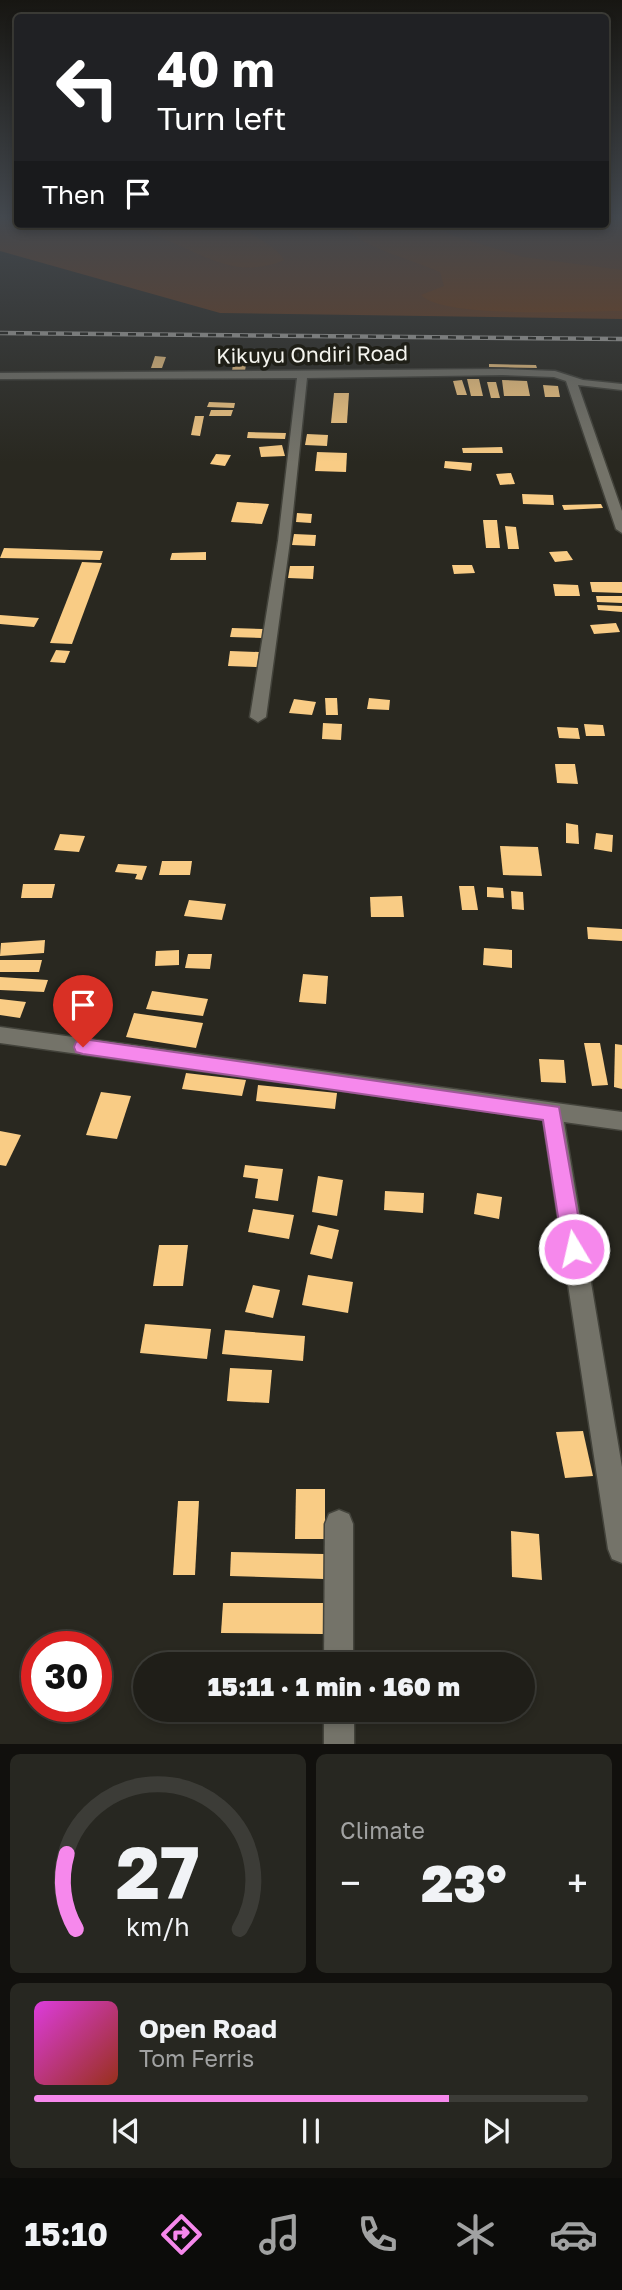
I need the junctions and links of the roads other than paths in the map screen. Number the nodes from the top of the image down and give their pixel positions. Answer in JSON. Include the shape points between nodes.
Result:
{"nodes":[{"id":1,"x":302,"y":375,"type":"junction"},
{"id":2,"x":0,"y":376,"type":"edge"},
{"id":3,"x":571,"y":381,"type":"junction"},
{"id":4,"x":622,"y":387,"type":"edge"},
{"id":5,"x":622,"y":529,"type":"edge"},
{"id":6,"x":258,"y":718,"type":"dead end"},
{"id":7,"x":0,"y":1035,"type":"edge"},
{"id":8,"x":552,"y":1112,"type":"junction"},
{"id":9,"x":622,"y":1121,"type":"edge"},
{"id":10,"x":339,"y":1524,"type":"dead end"},
{"id":11,"x":622,"y":1549,"type":"edge"},
{"id":12,"x":339,"y":1652,"type":"edge"},
{"id":13,"x":339,"y":1722,"type":"edge"},
{"id":14,"x":339,"y":1744,"type":"edge"}],
"edges":[{"from":1,"to":2,"type":"street","name":"Kikuyu Ondiri Road"},
{"from":1,"to":3,"type":"street","name":"Kikuyu Ondiri Road","via":[[502,372],[555,374]]},
{"from":1,"to":6,"type":"street"},
{"from":3,"to":4,"type":"street","name":"Kikuyu Ondiri Road"},
{"from":3,"to":5,"type":"street"},
{"from":7,"to":8,"type":"street"},
{"from":8,"to":9,"type":"street"},
{"from":8,"to":11,"type":"street"},
{"from":10,"to":12,"type":"street"},
{"from":13,"to":14,"type":"street"}]}
